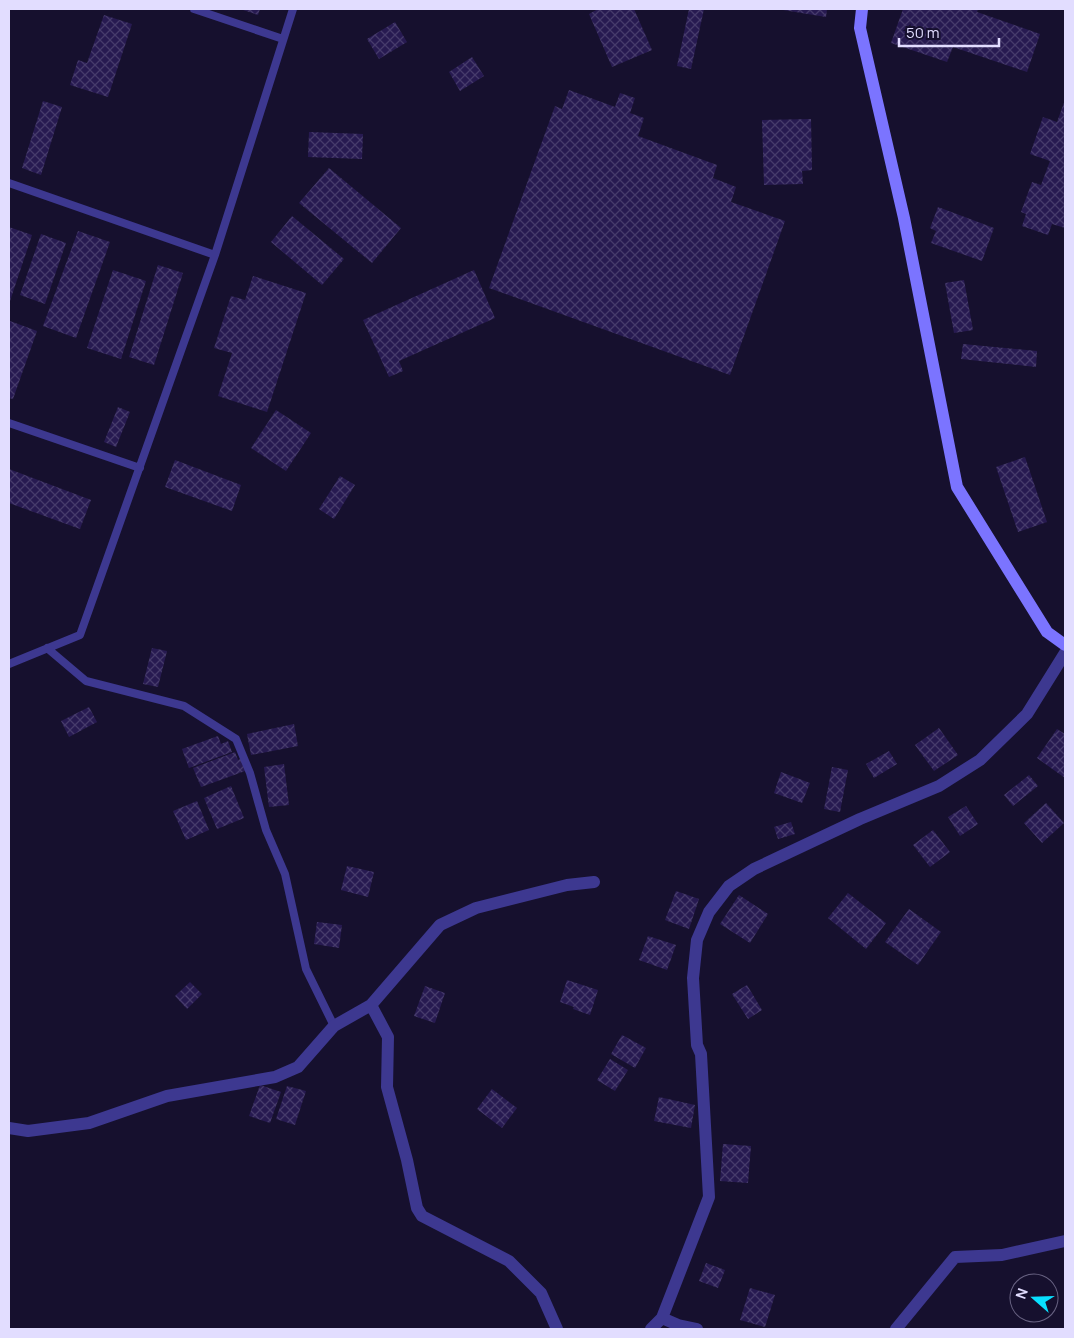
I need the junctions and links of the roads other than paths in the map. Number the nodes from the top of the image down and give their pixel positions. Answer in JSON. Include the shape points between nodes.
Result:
{"nodes":[{"id":1,"x":194,"y":9,"type":"edge"},
{"id":2,"x":292,"y":9,"type":"edge"},
{"id":3,"x":862,"y":9,"type":"edge"},
{"id":4,"x":283,"y":39,"type":"junction"},
{"id":5,"x":9,"y":182,"type":"edge"},
{"id":6,"x":215,"y":255,"type":"junction"},
{"id":7,"x":9,"y":423,"type":"edge"},
{"id":8,"x":140,"y":468,"type":"junction"},
{"id":9,"x":1065,"y":645,"type":"edge"},
{"id":10,"x":47,"y":648,"type":"junction"},
{"id":11,"x":1065,"y":653,"type":"edge"},
{"id":12,"x":9,"y":664,"type":"edge"},
{"id":13,"x":594,"y":882,"type":"dead end"},
{"id":14,"x":371,"y":1005,"type":"junction"},
{"id":15,"x":334,"y":1026,"type":"junction"},
{"id":16,"x":9,"y":1128,"type":"edge"},
{"id":17,"x":1065,"y":1241,"type":"edge"},
{"id":18,"x":662,"y":1318,"type":"junction"},
{"id":19,"x":558,"y":1329,"type":"edge"},
{"id":20,"x":651,"y":1329,"type":"edge"},
{"id":21,"x":698,"y":1329,"type":"edge"},
{"id":22,"x":896,"y":1329,"type":"edge"}],
"edges":[{"from":1,"to":4,"type":"lane"},
{"from":2,"to":4,"type":"lane"},
{"from":3,"to":9,"type":"street","via":[[860,28],[904,218],[957,487],[1047,632]]},
{"from":4,"to":6,"type":"lane"},
{"from":5,"to":6,"type":"lane"},
{"from":6,"to":8,"type":"lane"},
{"from":7,"to":8,"type":"lane"},
{"from":8,"to":10,"type":"lane","via":[[80,635]]},
{"from":10,"to":12,"type":"lane"},
{"from":10,"to":15,"type":"lane","via":[[86,681],[184,706],[236,739],[250,773],[266,830],[286,874],[306,969]]},
{"from":11,"to":18,"type":"street","via":[[1027,714],[980,760],[939,786],[754,869],[729,886],[709,912],[697,940],[693,978],[709,1197]]},
{"from":13,"to":14,"type":"street","via":[[568,885],[476,908],[440,926]]},
{"from":14,"to":15,"type":"street"},
{"from":14,"to":19,"type":"street","via":[[388,1037],[386,1087],[417,1208],[422,1216],[509,1261],[541,1293]]},
{"from":15,"to":16,"type":"street","via":[[298,1067],[275,1077],[167,1096],[90,1124],[28,1131]]},
{"from":17,"to":22,"type":"street","via":[[1002,1255],[956,1257]]},
{"from":18,"to":20,"type":"street"},
{"from":18,"to":21,"type":"street"}]}
